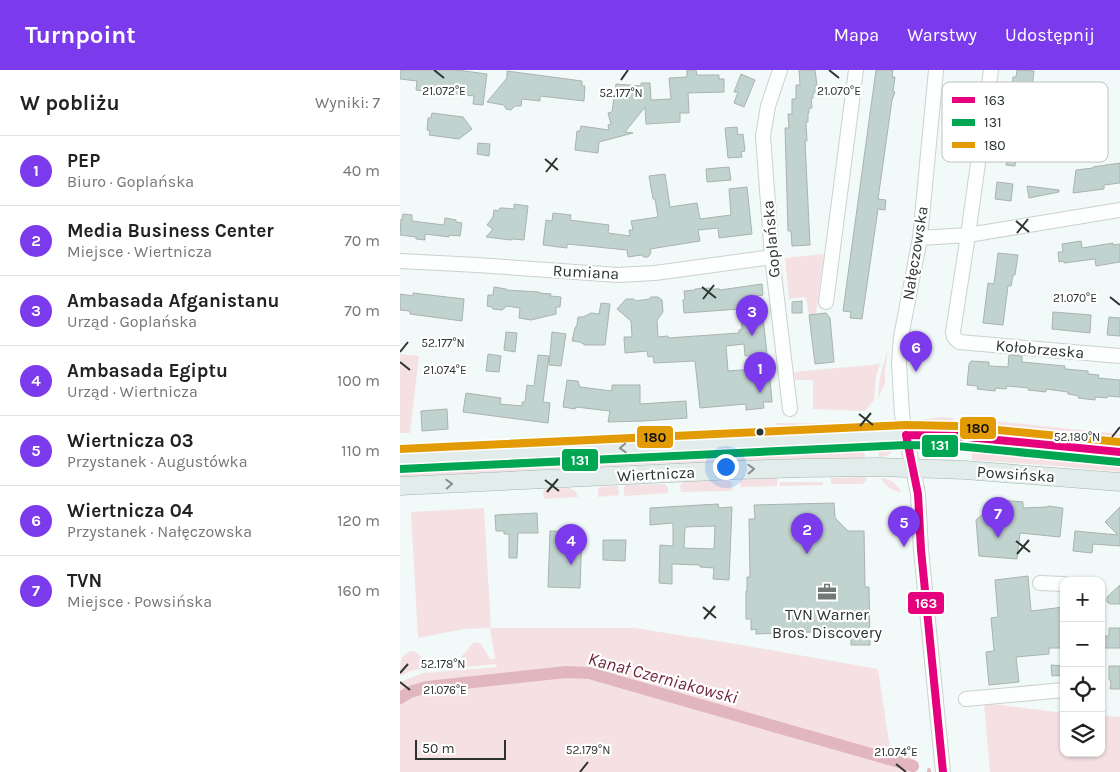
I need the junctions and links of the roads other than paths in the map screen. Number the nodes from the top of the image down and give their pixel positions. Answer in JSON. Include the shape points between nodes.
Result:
{"nodes":[{"id":1,"x":780,"y":70,"type":"edge"},
{"id":2,"x":856,"y":70,"type":"edge"},
{"id":3,"x":936,"y":70,"type":"edge"},
{"id":4,"x":978,"y":162,"type":"edge"},
{"id":5,"x":1120,"y":210,"type":"edge"},
{"id":6,"x":968,"y":235,"type":"junction"},
{"id":7,"x":920,"y":238,"type":"junction"},
{"id":8,"x":772,"y":257,"type":"junction"},
{"id":9,"x":400,"y":262,"type":"edge"},
{"id":10,"x":826,"y":302,"type":"dead end"},
{"id":11,"x":1120,"y":356,"type":"edge"},
{"id":12,"x":790,"y":409,"type":"dead end"},
{"id":13,"x":906,"y":434,"type":"junction"},
{"id":14,"x":1120,"y":452,"type":"edge"},
{"id":15,"x":400,"y":459,"type":"edge"},
{"id":16,"x":913,"y":468,"type":"junction"},
{"id":17,"x":1120,"y":482,"type":"edge"},
{"id":18,"x":400,"y":486,"type":"edge"},
{"id":19,"x":1040,"y":583,"type":"dead end"},
{"id":20,"x":1060,"y":584,"type":"edge"},
{"id":21,"x":1060,"y":690,"type":"edge"},
{"id":22,"x":966,"y":699,"type":"dead end"},
{"id":23,"x":943,"y":772,"type":"edge"}],
"edges":[{"from":1,"to":8,"type":"street","name":"Goplańska","via":[[768,106],[763,136]]},
{"from":2,"to":10,"type":"street"},
{"from":3,"to":7,"type":"street","name":"Nałęczowska"},
{"from":4,"to":6,"type":"street"},
{"from":5,"to":6,"type":"street"},
{"from":6,"to":7,"type":"street"},
{"from":6,"to":11,"type":"street","name":"Kołobrzeska","via":[[953,332],[959,342]]},
{"from":7,"to":13,"type":"street","name":"Nałęczowska","via":[[899,350]]},
{"from":8,"to":9,"type":"street","name":"Rumiana","via":[[618,275]]},
{"from":8,"to":12,"type":"street","name":"Goplańska"},
{"from":13,"to":14,"type":"main road","name":"Powsińska"},
{"from":13,"to":15,"type":"main road","name":"Wiertnicza","one_way":true},
{"from":13,"to":16,"type":"street","name":"Nałęczowska"},
{"from":16,"to":17,"type":"main road","name":"Powsińska"},
{"from":18,"to":16,"type":"main road","name":"Wiertnicza","one_way":true,"via":[[746,469]]},
{"from":16,"to":23,"type":"street","name":"Nałęczowska"},
{"from":19,"to":20,"type":"street"},
{"from":21,"to":22,"type":"street"}]}
